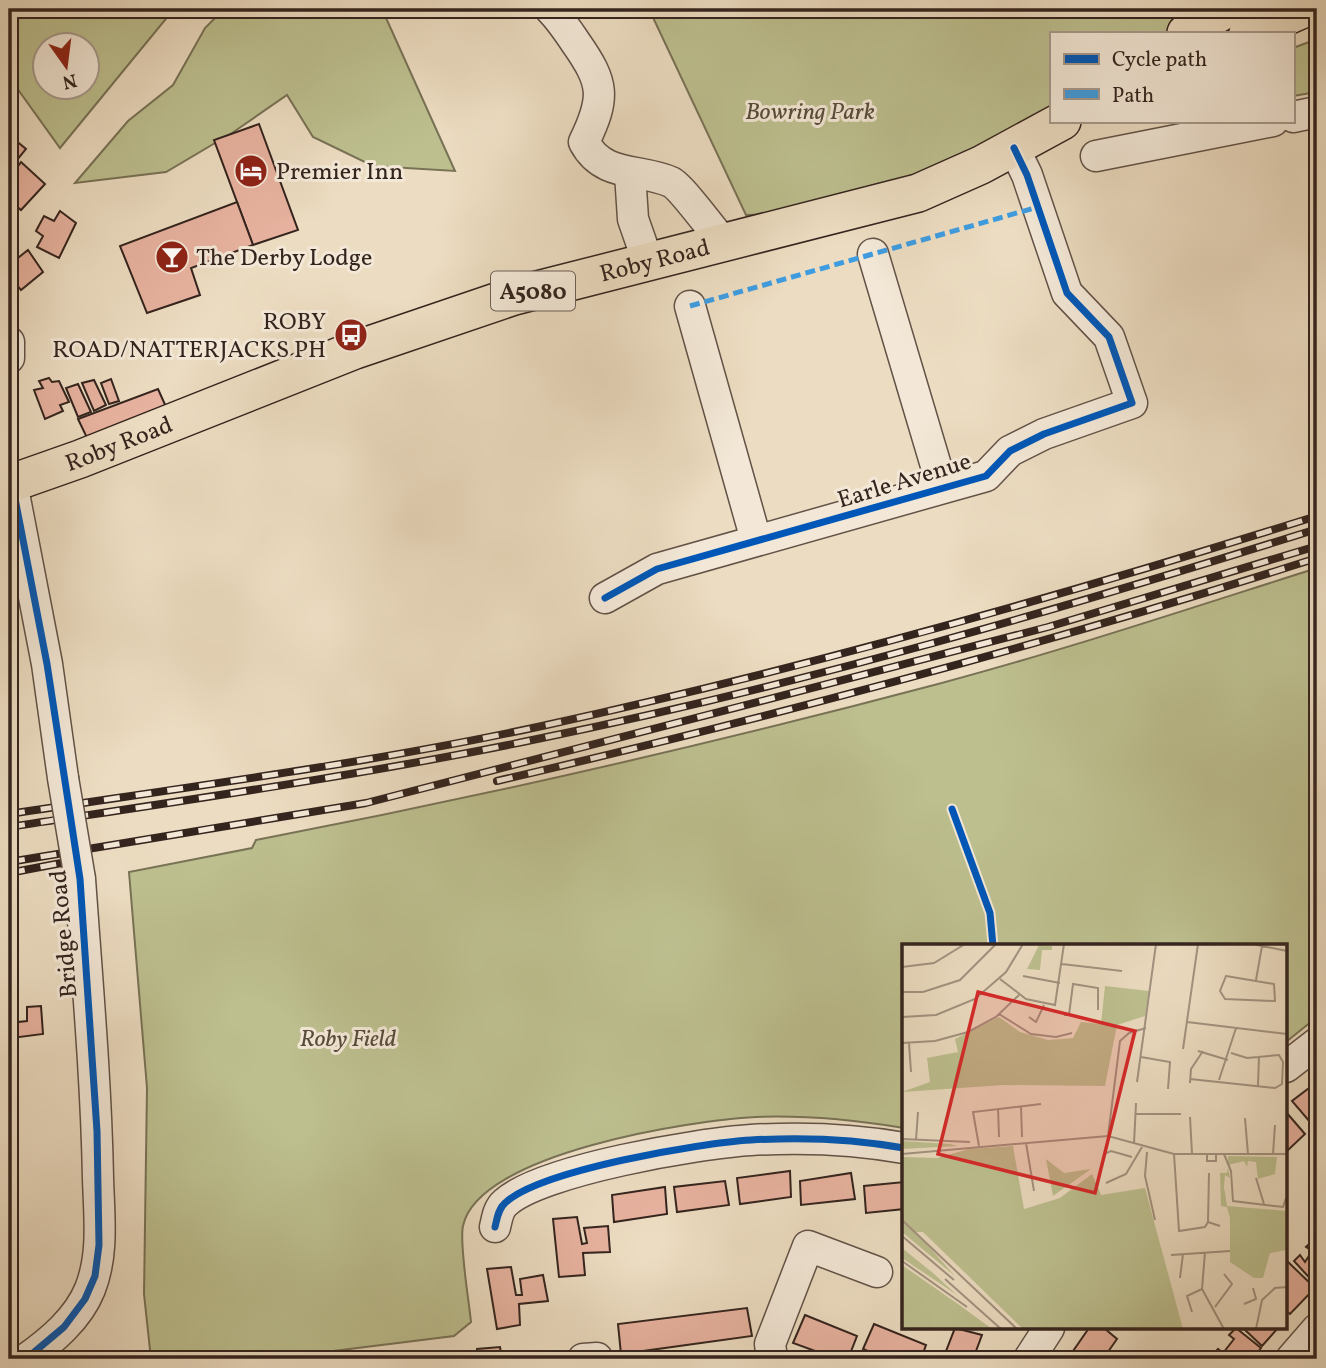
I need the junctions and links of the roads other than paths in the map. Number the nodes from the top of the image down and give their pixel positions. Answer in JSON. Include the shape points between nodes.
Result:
{"nodes":[{"id":1,"x":550,"y":9,"type":"edge"},
{"id":2,"x":1226,"y":9,"type":"edge"},
{"id":3,"x":1303,"y":9,"type":"edge"},
{"id":4,"x":1188,"y":32,"type":"edge"},
{"id":5,"x":1250,"y":32,"type":"edge"},
{"id":6,"x":1317,"y":112,"type":"edge"},
{"id":7,"x":1294,"y":117,"type":"edge"},
{"id":8,"x":1060,"y":122,"type":"edge"},
{"id":9,"x":1268,"y":122,"type":"edge"},
{"id":10,"x":1014,"y":148,"type":"junction"},
{"id":11,"x":1096,"y":156,"type":"dead end"},
{"id":12,"x":630,"y":173,"type":"junction"},
{"id":13,"x":722,"y":241,"type":"junction"},
{"id":14,"x":873,"y":254,"type":"dead end"},
{"id":15,"x":648,"y":262,"type":"junction"},
{"id":16,"x":690,"y":306,"type":"dead end"},
{"id":17,"x":9,"y":342,"type":"edge"},
{"id":18,"x":9,"y":358,"type":"edge"},
{"id":19,"x":10,"y":483,"type":"edge"},
{"id":20,"x":942,"y":486,"type":"junction"},
{"id":21,"x":756,"y":540,"type":"junction"},
{"id":22,"x":605,"y":598,"type":"dead end"},
{"id":23,"x":1317,"y":1043,"type":"edge"},
{"id":24,"x":1288,"y":1065,"type":"edge"},
{"id":25,"x":902,"y":1148,"type":"edge"},
{"id":26,"x":495,"y":1227,"type":"dead end"},
{"id":27,"x":877,"y":1272,"type":"dead end"},
{"id":28,"x":1317,"y":1329,"type":"edge"},
{"id":29,"x":1048,"y":1330,"type":"edge"},
{"id":30,"x":26,"y":1359,"type":"edge"},
{"id":31,"x":772,"y":1359,"type":"edge"},
{"id":32,"x":1029,"y":1359,"type":"edge"},
{"id":33,"x":1291,"y":1359,"type":"edge"}],
"edges":[{"from":1,"to":12,"type":"street","via":[[597,73],[599,96],[584,142],[592,158]]},
{"from":2,"to":4,"type":"main road"},
{"from":3,"to":5,"type":"main road"},
{"from":6,"to":7,"type":"street"},
{"from":8,"to":10,"type":"main road","name":"Roby Road","number":"A5080"},
{"from":9,"to":11,"type":"street"},
{"from":10,"to":13,"type":"main road","name":"Roby Road","number":"A5080","via":[[918,192]]},
{"from":10,"to":20,"type":"street","name":"Earle Avenue","via":[[1067,293],[1109,337],[1132,403],[1044,433],[1010,452],[986,476]]},
{"from":12,"to":13,"type":"street","via":[[672,183]]},
{"from":12,"to":15,"type":"street","via":[[633,219]]},
{"from":13,"to":15,"type":"main road","name":"Roby Road","number":"A5080"},
{"from":14,"to":20,"type":"street"},
{"from":15,"to":19,"type":"main road","name":"Roby Road","number":"A5080","via":[[514,296],[355,350]]},
{"from":16,"to":21,"type":"street"},
{"from":17,"to":18,"type":"street"},
{"from":19,"to":30,"type":"street","name":"Bridge Road","bridge":true,"via":[[47,664],[80,879],[97,1131],[98,1262],[91,1287],[77,1312]]},
{"from":20,"to":21,"type":"street","name":"Earle Avenue","via":[[844,519]]},
{"from":21,"to":22,"type":"street","name":"Earle Avenue","via":[[657,569]]},
{"from":23,"to":24,"type":"street"},
{"from":25,"to":26,"type":"street","via":[[784,1139],[669,1151],[587,1170],[521,1194],[504,1203]]},
{"from":27,"to":31,"type":"street","via":[[808,1246],[770,1344]]},
{"from":28,"to":33,"type":"street"},
{"from":29,"to":32,"type":"street"}]}
